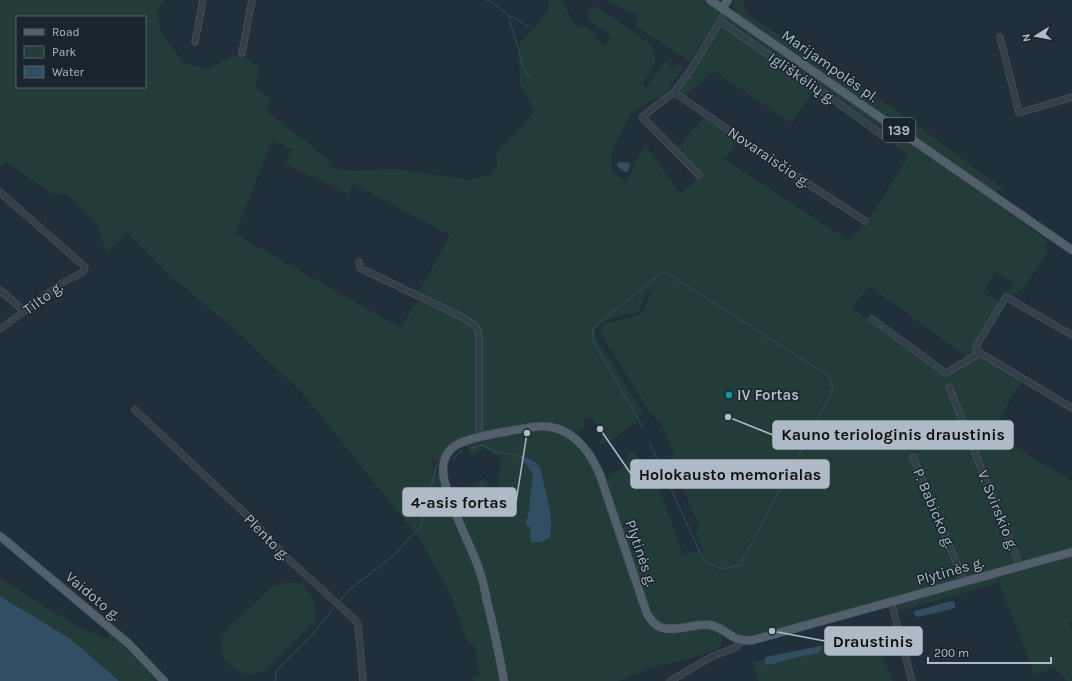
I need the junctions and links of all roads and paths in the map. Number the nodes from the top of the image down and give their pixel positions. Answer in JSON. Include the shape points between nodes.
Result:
{"nodes":[{"id":1,"x":203,"y":0,"type":"edge"},
{"id":2,"x":252,"y":0,"type":"edge"},
{"id":3,"x":710,"y":0,"type":"edge"},
{"id":4,"x":728,"y":0,"type":"edge"},
{"id":5,"x":724,"y":10,"type":"junction"},
{"id":6,"x":720,"y":21,"type":"junction"},
{"id":7,"x":1000,"y":37,"type":"dead end"},
{"id":8,"x":195,"y":42,"type":"dead end"},
{"id":9,"x":242,"y":53,"type":"dead end"},
{"id":10,"x":674,"y":92,"type":"junction"},
{"id":11,"x":1072,"y":97,"type":"edge"},
{"id":12,"x":883,"y":136,"type":"dead end"},
{"id":13,"x":699,"y":175,"type":"dead end"},
{"id":14,"x":0,"y":192,"type":"edge"},
{"id":15,"x":865,"y":221,"type":"dead end"},
{"id":16,"x":1072,"y":250,"type":"edge"},
{"id":17,"x":359,"y":262,"type":"dead end"},
{"id":18,"x":0,"y":290,"type":"edge"},
{"id":19,"x":24,"y":311,"type":"junction"},
{"id":20,"x":872,"y":319,"type":"dead end"},
{"id":21,"x":0,"y":329,"type":"edge"},
{"id":22,"x":1072,"y":335,"type":"edge"},
{"id":23,"x":979,"y":352,"type":"junction"},
{"id":24,"x":949,"y":387,"type":"dead end"},
{"id":25,"x":1072,"y":408,"type":"edge"},
{"id":26,"x":135,"y":410,"type":"dead end"},
{"id":27,"x":479,"y":437,"type":"junction"},
{"id":28,"x":912,"y":456,"type":"dead end"},
{"id":29,"x":0,"y":536,"type":"edge"},
{"id":30,"x":1072,"y":552,"type":"edge"},
{"id":31,"x":1020,"y":566,"type":"junction"},
{"id":32,"x":964,"y":581,"type":"junction"},
{"id":33,"x":891,"y":602,"type":"junction"},
{"id":34,"x":741,"y":640,"type":"junction"},
{"id":35,"x":164,"y":681,"type":"edge"},
{"id":36,"x":363,"y":681,"type":"edge"},
{"id":37,"x":504,"y":681,"type":"edge"},
{"id":38,"x":670,"y":681,"type":"edge"},
{"id":39,"x":912,"y":681,"type":"edge"}],
"edges":[{"from":1,"to":8,"type":"street"},
{"from":2,"to":9,"type":"street"},
{"from":3,"to":5,"type":"main road","name":"Marijampolės pl.","number":"139"},
{"from":4,"to":5,"type":"main road"},
{"from":5,"to":6,"type":"street"},
{"from":5,"to":16,"type":"main road","name":"Marijampolės pl.","number":"139"},
{"from":6,"to":10,"type":"street","via":[[692,68]]},
{"from":6,"to":12,"type":"street","name":"Igliškėlių g."},
{"from":7,"to":11,"type":"street","via":[[1019,113]]},
{"from":10,"to":13,"type":"street","via":[[642,117]]},
{"from":10,"to":15,"type":"street","name":"Novaraisčio g."},
{"from":14,"to":19,"type":"street","name":"Tilto g.","via":[[85,267],[83,272],[62,283]]},
{"from":17,"to":27,"type":"street","via":[[360,268],[462,317],[478,329]]},
{"from":18,"to":19,"type":"street"},
{"from":19,"to":21,"type":"street","name":"Tilto g."},
{"from":20,"to":23,"type":"street","via":[[946,373]]},
{"from":22,"to":23,"type":"street","via":[[1006,297],[976,346]]},
{"from":23,"to":25,"type":"street"},
{"from":24,"to":31,"type":"street","name":"V. Svirskio g."},
{"from":26,"to":36,"type":"street","name":"Plento g.","via":[[252,520],[288,559],[354,618],[358,624]]},
{"from":27,"to":34,"type":"main road","name":"Plytinės g.","via":[[544,426],[563,430],[575,439],[588,452],[598,470],[647,614],[652,622],[664,628],[712,626]]},
{"from":27,"to":37,"type":"main road","name":"Plytinės g.","via":[[454,447],[445,458],[443,472],[447,490],[478,567],[496,635]]},
{"from":28,"to":32,"type":"street","name":"P. Babicko g."},
{"from":29,"to":35,"type":"main road","name":"Vaidoto g.","via":[[129,644]]},
{"from":30,"to":31,"type":"main road","name":"Plytinės g."},
{"from":31,"to":32,"type":"main road","name":"Plytinės g."},
{"from":32,"to":33,"type":"main road","name":"Plytinės g."},
{"from":33,"to":34,"type":"main road","name":"Plytinės g.","via":[[759,639]]},
{"from":33,"to":39,"type":"street"},
{"from":34,"to":38,"type":"street","via":[[737,647],[713,656]]}]}
